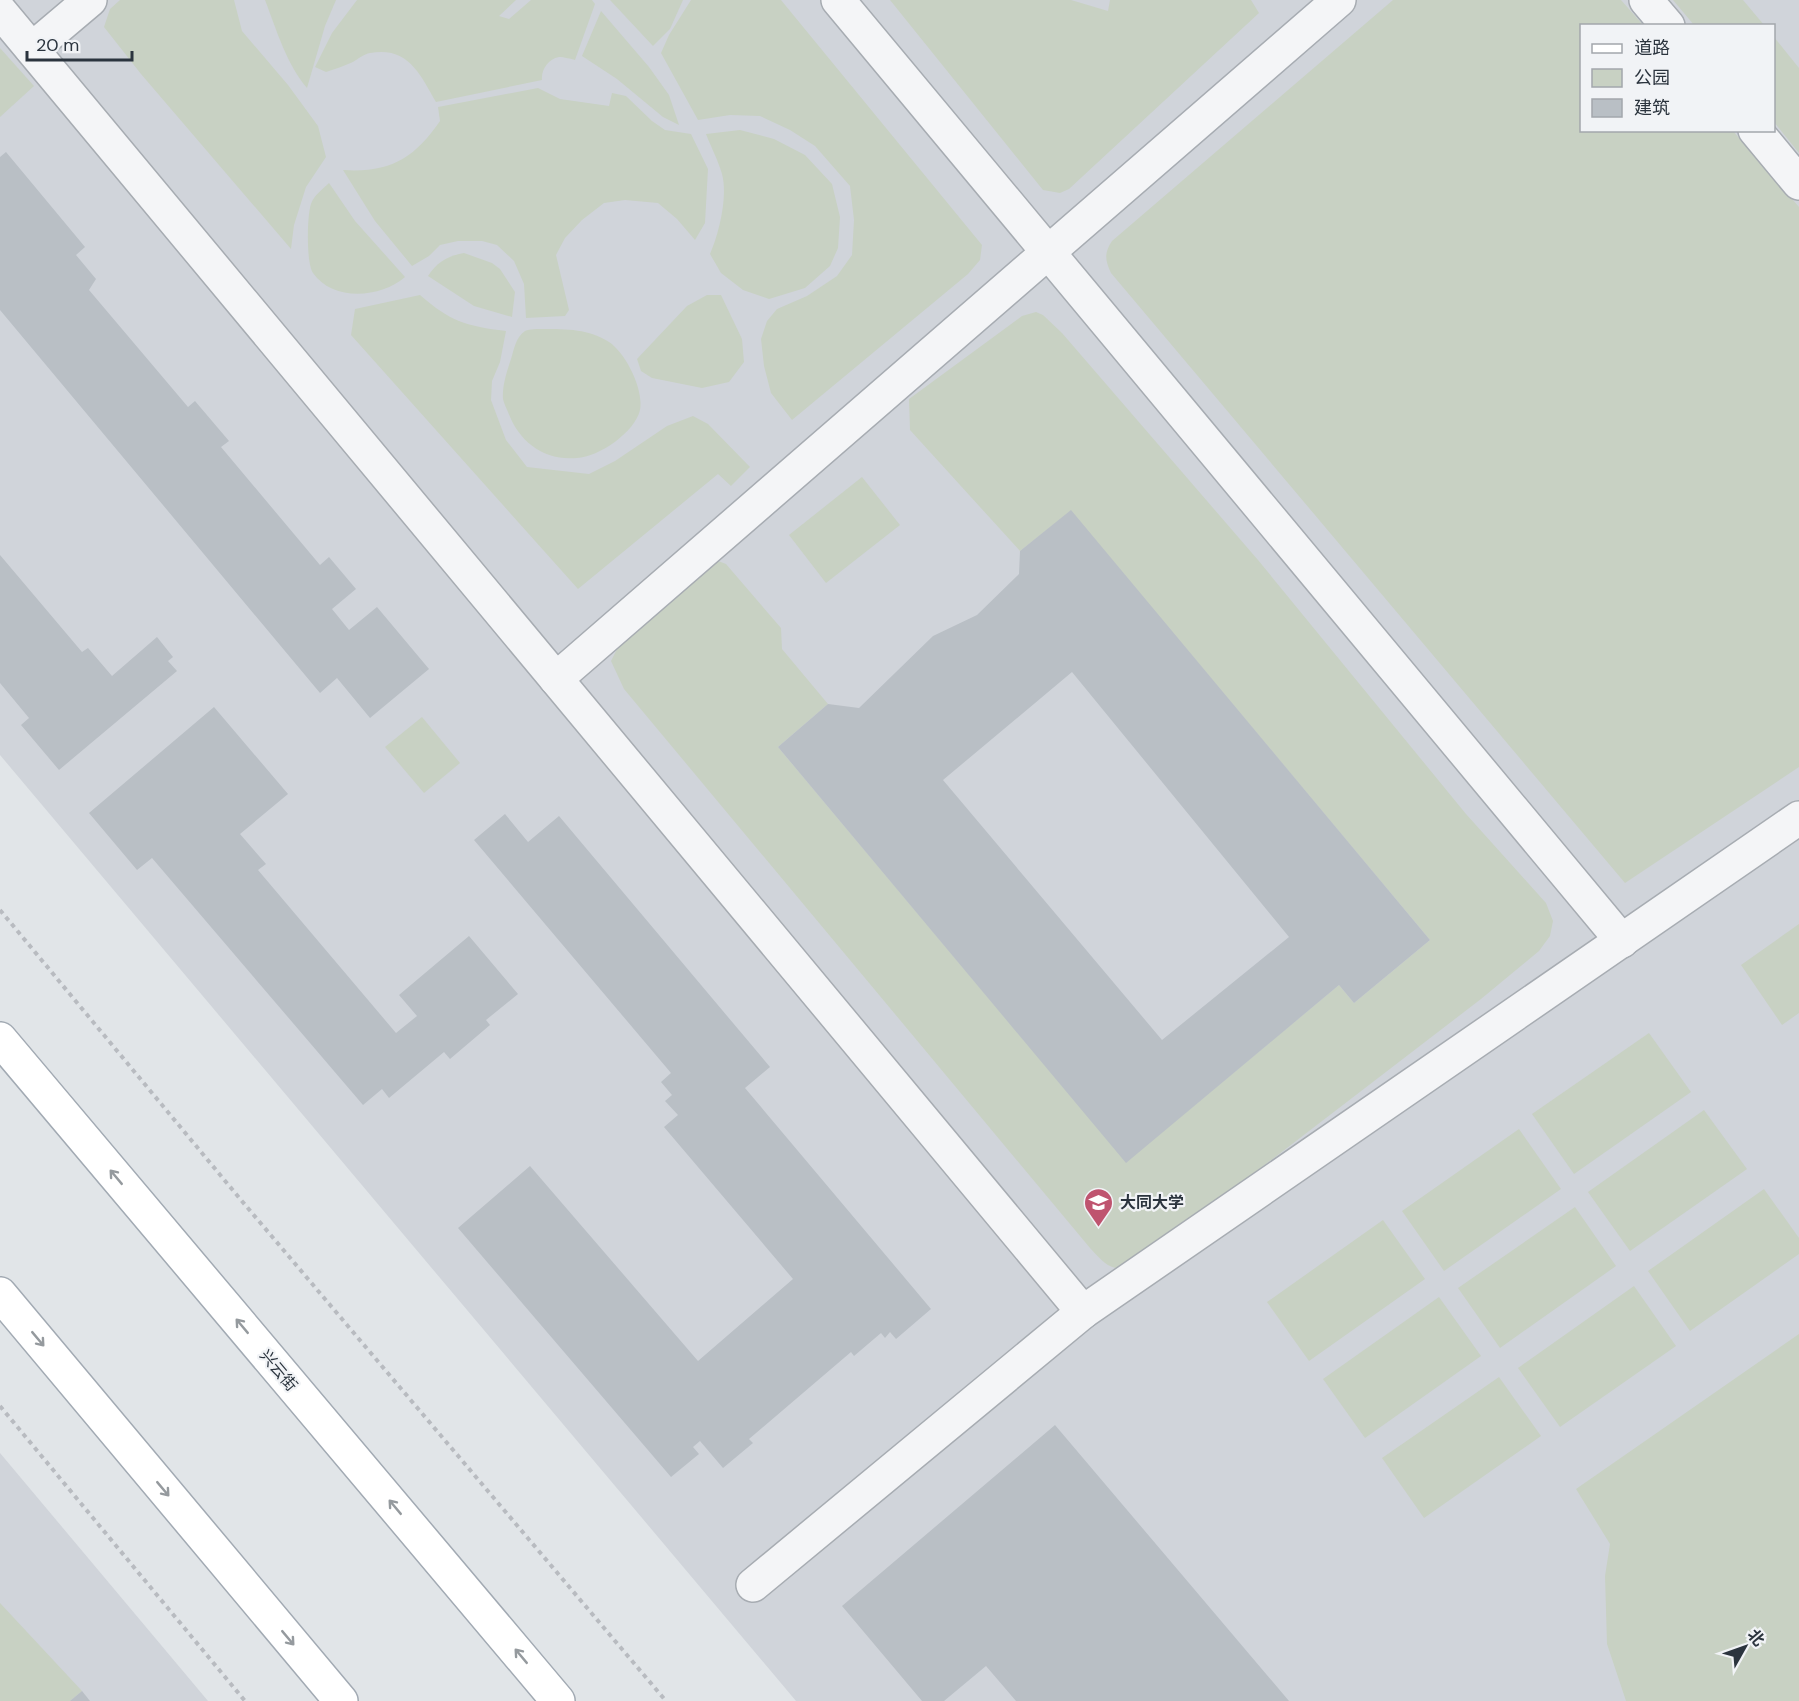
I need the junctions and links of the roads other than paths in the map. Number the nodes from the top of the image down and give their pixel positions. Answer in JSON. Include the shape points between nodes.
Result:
{"nodes":[{"id":1,"x":90,"y":0,"type":"edge"},
{"id":2,"x":838,"y":0,"type":"edge"},
{"id":3,"x":1339,"y":0,"type":"edge"},
{"id":4,"x":1646,"y":0,"type":"edge"},
{"id":5,"x":0,"y":10,"type":"edge"},
{"id":6,"x":1666,"y":24,"type":"edge"},
{"id":7,"x":32,"y":49,"type":"junction"},
{"id":8,"x":1757,"y":132,"type":"edge"},
{"id":9,"x":1799,"y":183,"type":"edge"},
{"id":10,"x":1047,"y":251,"type":"junction"},
{"id":11,"x":556,"y":679,"type":"junction"},
{"id":12,"x":1799,"y":818,"type":"edge"},
{"id":13,"x":1622,"y":940,"type":"junction"},
{"id":14,"x":0,"y":1039,"type":"edge"},
{"id":15,"x":0,"y":1294,"type":"edge"},
{"id":16,"x":1083,"y":1312,"type":"junction"},
{"id":17,"x":753,"y":1585,"type":"dead end"},
{"id":18,"x":341,"y":1701,"type":"edge"},
{"id":19,"x":558,"y":1701,"type":"edge"}],
"edges":[{"from":1,"to":7,"type":"lane"},
{"from":2,"to":10,"type":"lane"},
{"from":3,"to":10,"type":"lane"},
{"from":4,"to":6,"type":"lane"},
{"from":5,"to":7,"type":"lane"},
{"from":7,"to":11,"type":"lane"},
{"from":8,"to":9,"type":"lane"},
{"from":10,"to":11,"type":"lane"},
{"from":10,"to":13,"type":"lane"},
{"from":11,"to":16,"type":"lane"},
{"from":12,"to":13,"type":"lane"},
{"from":13,"to":16,"type":"lane"},
{"from":19,"to":14,"type":"main road","name":"兴云街","one_way":true},
{"from":15,"to":18,"type":"main road","one_way":true},
{"from":16,"to":17,"type":"lane"}]}
